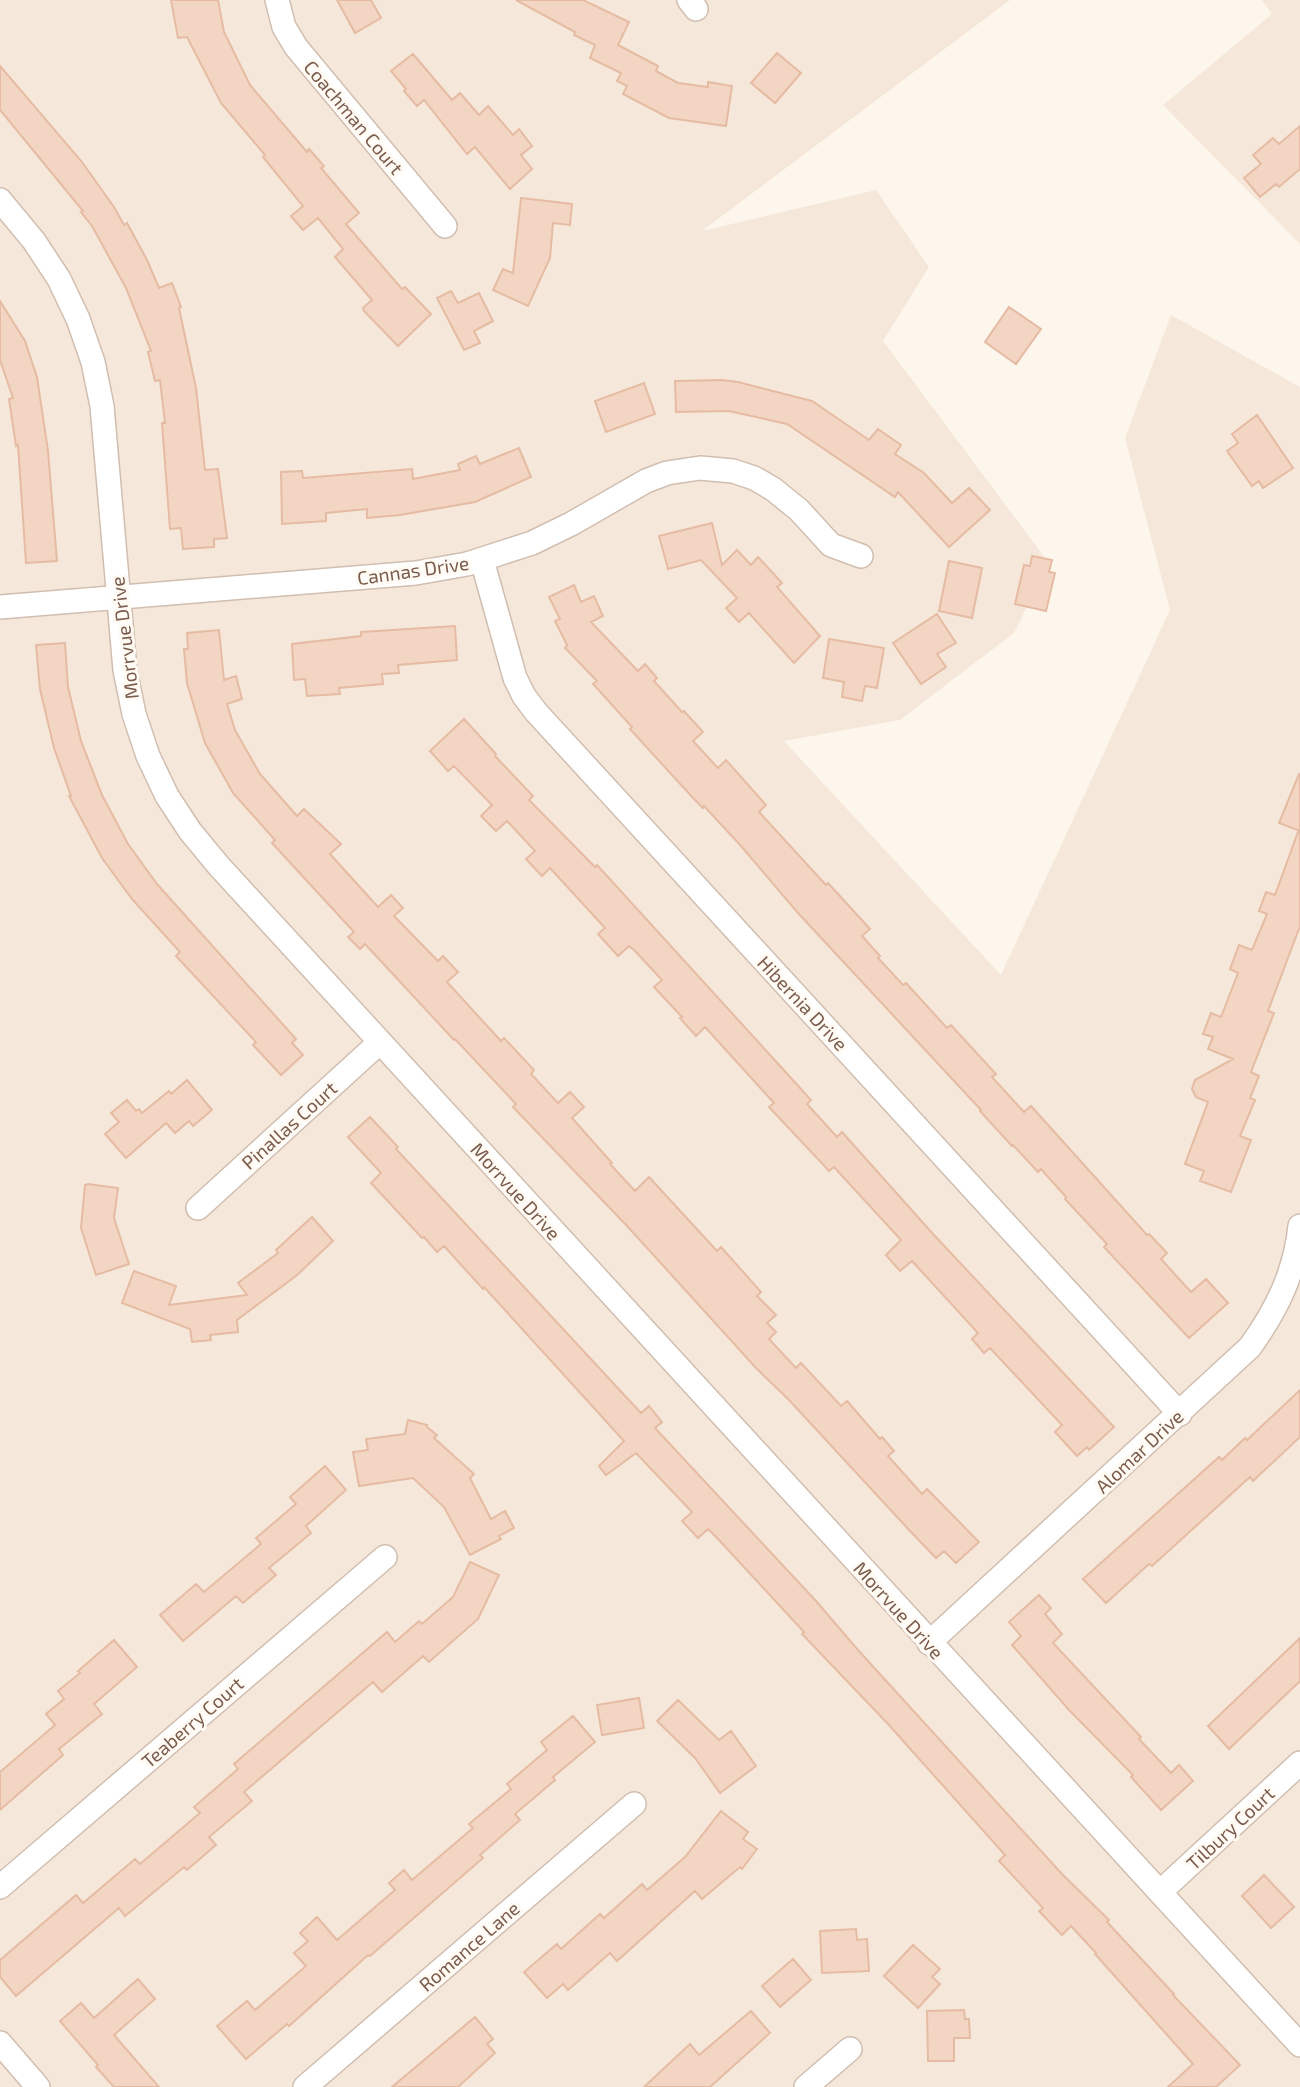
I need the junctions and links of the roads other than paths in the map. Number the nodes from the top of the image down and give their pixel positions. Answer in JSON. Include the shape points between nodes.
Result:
{"nodes":[{"id":1,"x":277,"y":0,"type":"edge"},
{"id":2,"x":0,"y":201,"type":"edge"},
{"id":3,"x":445,"y":226,"type":"dead end"},
{"id":4,"x":861,"y":556,"type":"dead end"},
{"id":5,"x":482,"y":560,"type":"junction"},
{"id":6,"x":118,"y":597,"type":"junction"},
{"id":7,"x":0,"y":607,"type":"edge"},
{"id":8,"x":380,"y":1042,"type":"junction"},
{"id":9,"x":198,"y":1208,"type":"dead end"},
{"id":10,"x":1300,"y":1226,"type":"edge"},
{"id":11,"x":1180,"y":1414,"type":"junction"},
{"id":12,"x":385,"y":1557,"type":"dead end"},
{"id":13,"x":929,"y":1643,"type":"junction"},
{"id":14,"x":1300,"y":1763,"type":"edge"},
{"id":15,"x":634,"y":1804,"type":"dead end"},
{"id":16,"x":0,"y":1887,"type":"edge"},
{"id":17,"x":1160,"y":1892,"type":"junction"},
{"id":18,"x":0,"y":2043,"type":"edge"},
{"id":19,"x":1300,"y":2045,"type":"edge"},
{"id":20,"x":850,"y":2049,"type":"dead end"},
{"id":21,"x":38,"y":2087,"type":"edge"},
{"id":22,"x":304,"y":2087,"type":"edge"},
{"id":23,"x":806,"y":2087,"type":"edge"}],
"edges":[{"from":1,"to":3,"type":"street","name":"Coachman Court","via":[[284,27],[296,47]]},
{"from":2,"to":6,"type":"street","name":"Morrvue Drive","via":[[58,279],[93,362],[102,406]]},
{"from":4,"to":5,"type":"street","name":"Cannas Drive","via":[[831,545],[799,510],[754,478],[700,468],[646,481],[532,543]]},
{"from":5,"to":6,"type":"street","name":"Cannas Drive","via":[[416,573]]},
{"from":5,"to":11,"type":"street","name":"Hibernia Drive","via":[[515,678],[536,712]]},
{"from":6,"to":7,"type":"street","name":"Cannas Drive"},
{"from":6,"to":8,"type":"street","name":"Morrvue Drive","via":[[134,714],[167,796],[218,865]]},
{"from":8,"to":9,"type":"street","name":"Pinallas Court"},
{"from":8,"to":13,"type":"street","name":"Morrvue Drive"},
{"from":10,"to":11,"type":"street","name":"Alomar Drive","via":[[1286,1288],[1270,1319],[1250,1347]]},
{"from":11,"to":13,"type":"street","name":"Alomar Drive"},
{"from":12,"to":16,"type":"street","name":"Teaberry Court"},
{"from":13,"to":17,"type":"street","name":"Morrvue Drive"},
{"from":14,"to":17,"type":"street","name":"Tilbury Court"},
{"from":15,"to":22,"type":"street","name":"Romance Lane"},
{"from":17,"to":19,"type":"street","name":"Morrvue Drive"},
{"from":18,"to":21,"type":"street"},
{"from":20,"to":23,"type":"street"}]}
